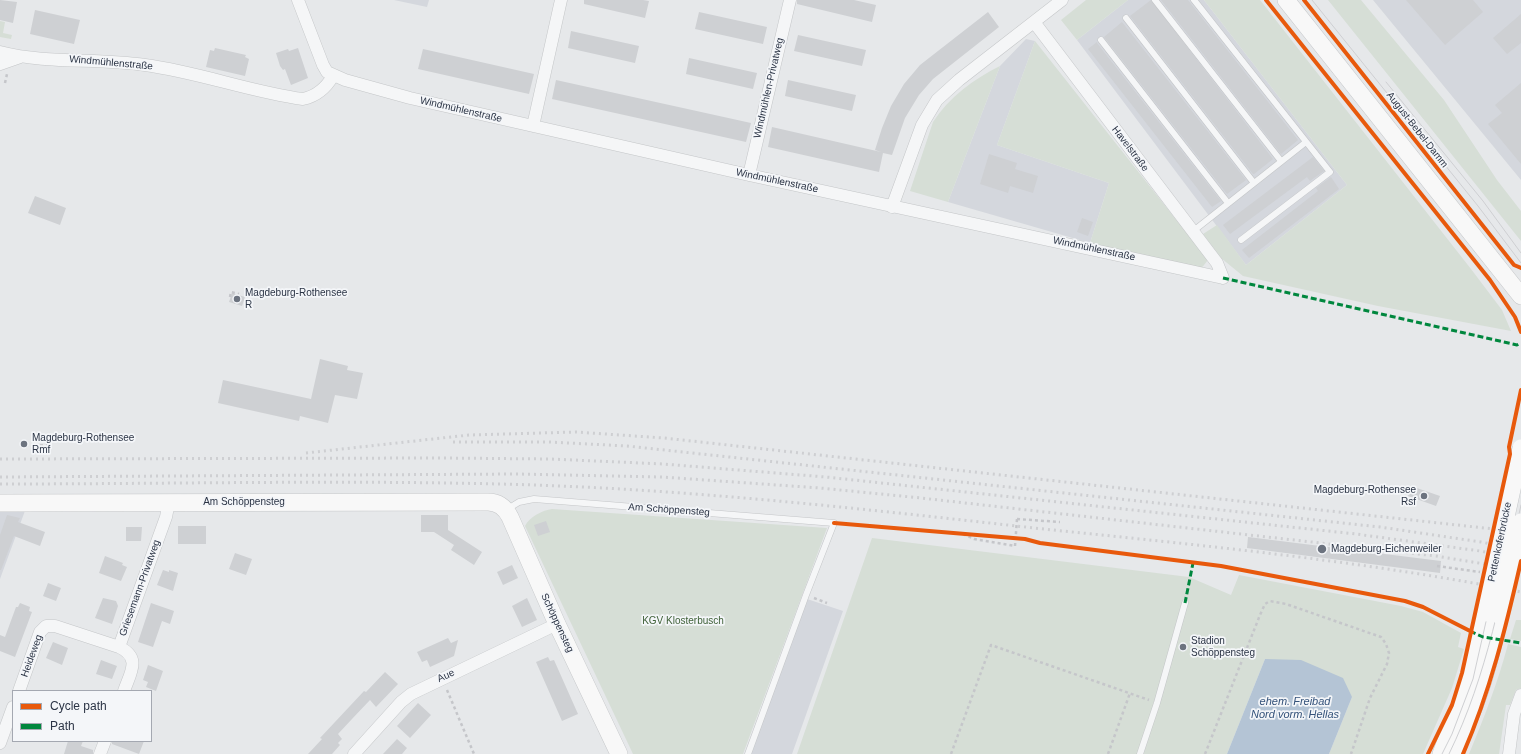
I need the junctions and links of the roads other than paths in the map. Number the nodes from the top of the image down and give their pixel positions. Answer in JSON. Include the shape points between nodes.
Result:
{"nodes":[{"id":1,"x":298,"y":0,"type":"edge"},
{"id":2,"x":561,"y":0,"type":"edge"},
{"id":3,"x":790,"y":0,"type":"edge"},
{"id":4,"x":1062,"y":0,"type":"edge"},
{"id":5,"x":1155,"y":0,"type":"edge"},
{"id":6,"x":1194,"y":0,"type":"edge"},
{"id":7,"x":1286,"y":0,"type":"edge"},
{"id":8,"x":1126,"y":18,"type":"dead end"},
{"id":9,"x":1034,"y":22,"type":"junction"},
{"id":10,"x":1101,"y":40,"type":"dead end"},
{"id":11,"x":0,"y":52,"type":"edge"},
{"id":12,"x":20,"y":57,"type":"junction"},
{"id":13,"x":0,"y":64,"type":"edge"},
{"id":14,"x":333,"y":76,"type":"junction"},
{"id":15,"x":534,"y":126,"type":"junction"},
{"id":16,"x":1306,"y":142,"type":"junction"},
{"id":17,"x":1282,"y":161,"type":"junction"},
{"id":18,"x":749,"y":176,"type":"junction"},
{"id":19,"x":1254,"y":183,"type":"junction"},
{"id":20,"x":1228,"y":203,"type":"junction"},
{"id":21,"x":892,"y":207,"type":"junction"},
{"id":22,"x":1192,"y":232,"type":"junction"},
{"id":23,"x":1241,"y":240,"type":"dead end"},
{"id":24,"x":1223,"y":278,"type":"joint"},
{"id":25,"x":1521,"y":296,"type":"edge"},
{"id":26,"x":1521,"y":448,"type":"edge"},
{"id":27,"x":169,"y":502,"type":"junction"},
{"id":28,"x":0,"y":503,"type":"edge"},
{"id":29,"x":506,"y":510,"type":"junction"},
{"id":30,"x":1521,"y":522,"type":"edge"},
{"id":31,"x":1185,"y":603,"type":"dead end"},
{"id":32,"x":1492,"y":614,"type":"junction"},
{"id":33,"x":557,"y":624,"type":"junction"},
{"id":34,"x":118,"y":648,"type":"junction"},
{"id":35,"x":19,"y":690,"type":"edge"},
{"id":36,"x":124,"y":690,"type":"edge"},
{"id":37,"x":1521,"y":696,"type":"edge"},
{"id":38,"x":12,"y":710,"type":"edge"},
{"id":39,"x":105,"y":742,"type":"edge"},
{"id":40,"x":0,"y":743,"type":"edge"},
{"id":41,"x":100,"y":754,"type":"edge"},
{"id":42,"x":354,"y":754,"type":"edge"},
{"id":43,"x":619,"y":754,"type":"edge"},
{"id":44,"x":748,"y":754,"type":"edge"},
{"id":45,"x":1140,"y":754,"type":"edge"},
{"id":46,"x":1441,"y":754,"type":"edge"},
{"id":47,"x":1451,"y":754,"type":"edge"},
{"id":48,"x":1509,"y":754,"type":"edge"}],
"edges":[{"from":1,"to":14,"type":"street","via":[[323,65]]},
{"from":2,"to":15,"type":"street"},
{"from":3,"to":18,"type":"street","name":"Windmühlen-Privatweg"},
{"from":4,"to":9,"type":"street"},
{"from":5,"to":17,"type":"lane"},
{"from":6,"to":16,"type":"lane"},
{"from":7,"to":25,"type":"main road","name":"August-Bebel-Damm"},
{"from":8,"to":19,"type":"lane"},
{"from":9,"to":21,"type":"street","via":[[959,80],[933,106],[922,125]]},
{"from":9,"to":22,"type":"street","name":"Havelstraße"},
{"from":10,"to":20,"type":"lane"},
{"from":11,"to":12,"type":"street","name":"Windmühlenstraße"},
{"from":12,"to":13,"type":"street","name":"Windmühlenstraße"},
{"from":12,"to":14,"type":"street","name":"Windmühlenstraße","via":[[106,60],[140,64],[303,98],[318,93],[329,84]]},
{"from":14,"to":15,"type":"street","name":"Windmühlenstraße","via":[[410,98]]},
{"from":15,"to":18,"type":"street","name":"Windmühlenstraße"},
{"from":16,"to":17,"type":"lane"},
{"from":16,"to":23,"type":"lane","via":[[1330,172]]},
{"from":17,"to":19,"type":"lane"},
{"from":18,"to":21,"type":"street","name":"Windmühlenstraße"},
{"from":19,"to":20,"type":"lane"},
{"from":20,"to":22,"type":"lane"},
{"from":21,"to":24,"type":"street","name":"Windmühlenstraße"},
{"from":22,"to":24,"type":"street","name":"Havelstraße","via":[[1217,263]]},
{"from":26,"to":32,"type":"main road","name":"Pettenkoferbrücke","bridge":true},
{"from":27,"to":28,"type":"main road","name":"Am Schöppensteg"},
{"from":27,"to":29,"type":"main road","name":"Am Schöppensteg","via":[[488,502],[500,504]]},
{"from":27,"to":34,"type":"street","name":"Griesemann-Privatweg","via":[[166,517]]},
{"from":29,"to":33,"type":"main road","name":"Schöppensteg"},
{"from":29,"to":44,"type":"lane","name":"Am Schöppensteg","via":[[519,502],[534,499],[834,523]]},
{"from":30,"to":32,"type":"main road","name":"Pettenkoferbrücke","bridge":true},
{"from":31,"to":45,"type":"lane"},
{"from":32,"to":46,"type":"main road"},
{"from":32,"to":47,"type":"main road","via":[[1480,690],[1461,738]]},
{"from":33,"to":42,"type":"street","name":"Aue","via":[[406,698]]},
{"from":33,"to":43,"type":"main road","name":"Schöppensteg"},
{"from":34,"to":35,"type":"street","name":"Heideweg","via":[[59,627],[46,626],[40,632]]},
{"from":34,"to":36,"type":"street","name":"Griesemann-Privatweg","via":[[127,652],[133,660]]},
{"from":37,"to":48,"type":"street","via":[[1514,714]]},
{"from":38,"to":40,"type":"street"},
{"from":39,"to":41,"type":"street"}]}
